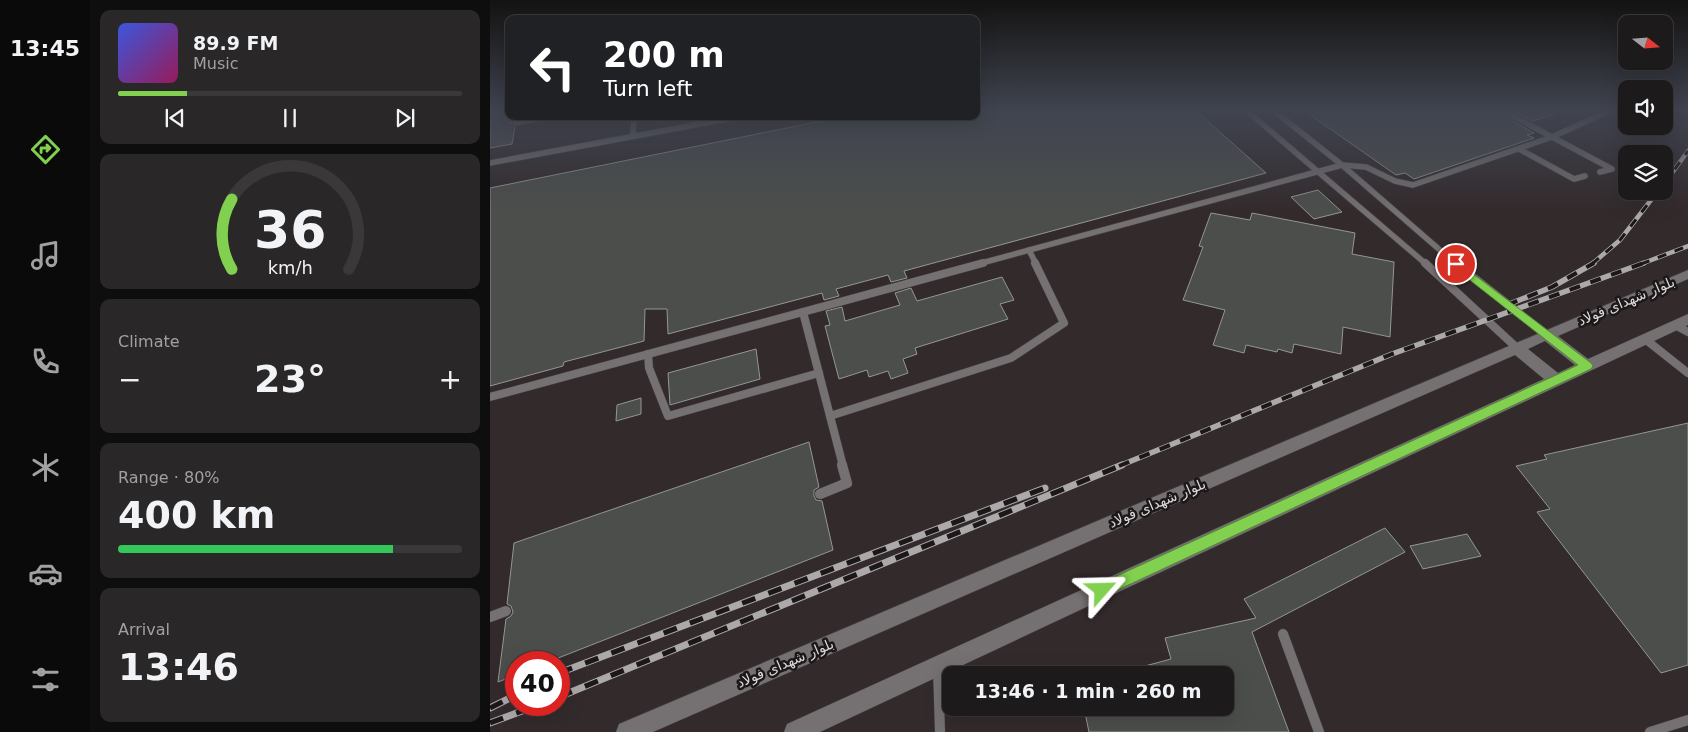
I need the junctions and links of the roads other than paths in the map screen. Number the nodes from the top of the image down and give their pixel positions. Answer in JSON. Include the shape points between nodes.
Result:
{"nodes":[{"id":1,"x":588,"y":144,"type":"edge"},
{"id":2,"x":1286,"y":144,"type":"edge"},
{"id":3,"x":1316,"y":144,"type":"edge"},
{"id":4,"x":1532,"y":144,"type":"edge"},
{"id":5,"x":1565,"y":144,"type":"edge"},
{"id":6,"x":1519,"y":149,"type":"junction"},
{"id":7,"x":490,"y":162,"type":"edge"},
{"id":8,"x":1342,"y":165,"type":"junction"},
{"id":9,"x":1318,"y":172,"type":"junction"},
{"id":10,"x":1600,"y":172,"type":"dead end"},
{"id":11,"x":1585,"y":176,"type":"dead end"},
{"id":12,"x":1029,"y":250,"type":"junction"},
{"id":13,"x":1688,"y":274,"type":"edge"},
{"id":14,"x":803,"y":312,"type":"junction"},
{"id":15,"x":1684,"y":326,"type":"edge"},
{"id":16,"x":1547,"y":335,"type":"junction"},
{"id":17,"x":1645,"y":339,"type":"junction"},
{"id":18,"x":1517,"y":348,"type":"junction"},
{"id":19,"x":648,"y":354,"type":"junction"},
{"id":20,"x":1587,"y":366,"type":"junction"},
{"id":21,"x":819,"y":373,"type":"junction"},
{"id":22,"x":1688,"y":373,"type":"edge"},
{"id":23,"x":1556,"y":380,"type":"junction"},
{"id":24,"x":490,"y":397,"type":"edge"},
{"id":25,"x":830,"y":416,"type":"junction"},
{"id":26,"x":820,"y":494,"type":"dead end"},
{"id":27,"x":506,"y":611,"type":"dead end"},
{"id":28,"x":490,"y":618,"type":"edge"},
{"id":29,"x":1282,"y":634,"type":"dead end"},
{"id":30,"x":938,"y":666,"type":"junction"},
{"id":31,"x":1688,"y":720,"type":"edge"},
{"id":32,"x":627,"y":732,"type":"edge"},
{"id":33,"x":795,"y":732,"type":"edge"},
{"id":34,"x":940,"y":732,"type":"edge"},
{"id":35,"x":1319,"y":732,"type":"edge"},
{"id":36,"x":1650,"y":732,"type":"edge"}],
"edges":[{"from":1,"to":7,"type":"lane"},
{"from":2,"to":9,"type":"lane"},
{"from":3,"to":8,"type":"lane"},
{"from":4,"to":6,"type":"lane"},
{"from":5,"to":10,"type":"lane","via":[[1612,169]]},
{"from":6,"to":8,"type":"lane","via":[[1413,185],[1395,181],[1366,167]]},
{"from":6,"to":11,"type":"lane","via":[[1574,179]]},
{"from":8,"to":9,"type":"lane"},
{"from":8,"to":16,"type":"lane","via":[[1470,276]]},
{"from":9,"to":12,"type":"lane"},
{"from":9,"to":18,"type":"lane"},
{"from":12,"to":14,"type":"lane"},
{"from":12,"to":25,"type":"lane","via":[[1064,323],[1011,358]]},
{"from":13,"to":16,"type":"street","name":"بلوار شهدای فولاد"},
{"from":14,"to":19,"type":"lane"},
{"from":14,"to":21,"type":"lane"},
{"from":15,"to":17,"type":"street"},
{"from":16,"to":18,"type":"street","name":"بلوار شهدای فولاد"},
{"from":16,"to":20,"type":"street"},
{"from":17,"to":20,"type":"street"},
{"from":17,"to":22,"type":"lane"},
{"from":18,"to":23,"type":"street"},
{"from":18,"to":32,"type":"street","name":"بلوار شهدای فولاد"},
{"from":19,"to":21,"type":"lane","via":[[649,368],[668,416]]},
{"from":19,"to":24,"type":"lane"},
{"from":20,"to":23,"type":"street"},
{"from":21,"to":25,"type":"lane"},
{"from":23,"to":30,"type":"street"},
{"from":25,"to":26,"type":"lane","via":[[847,483]]},
{"from":27,"to":28,"type":"lane"},
{"from":29,"to":35,"type":"lane"},
{"from":30,"to":33,"type":"street"},
{"from":30,"to":34,"type":"lane"},
{"from":31,"to":36,"type":"lane"}]}
